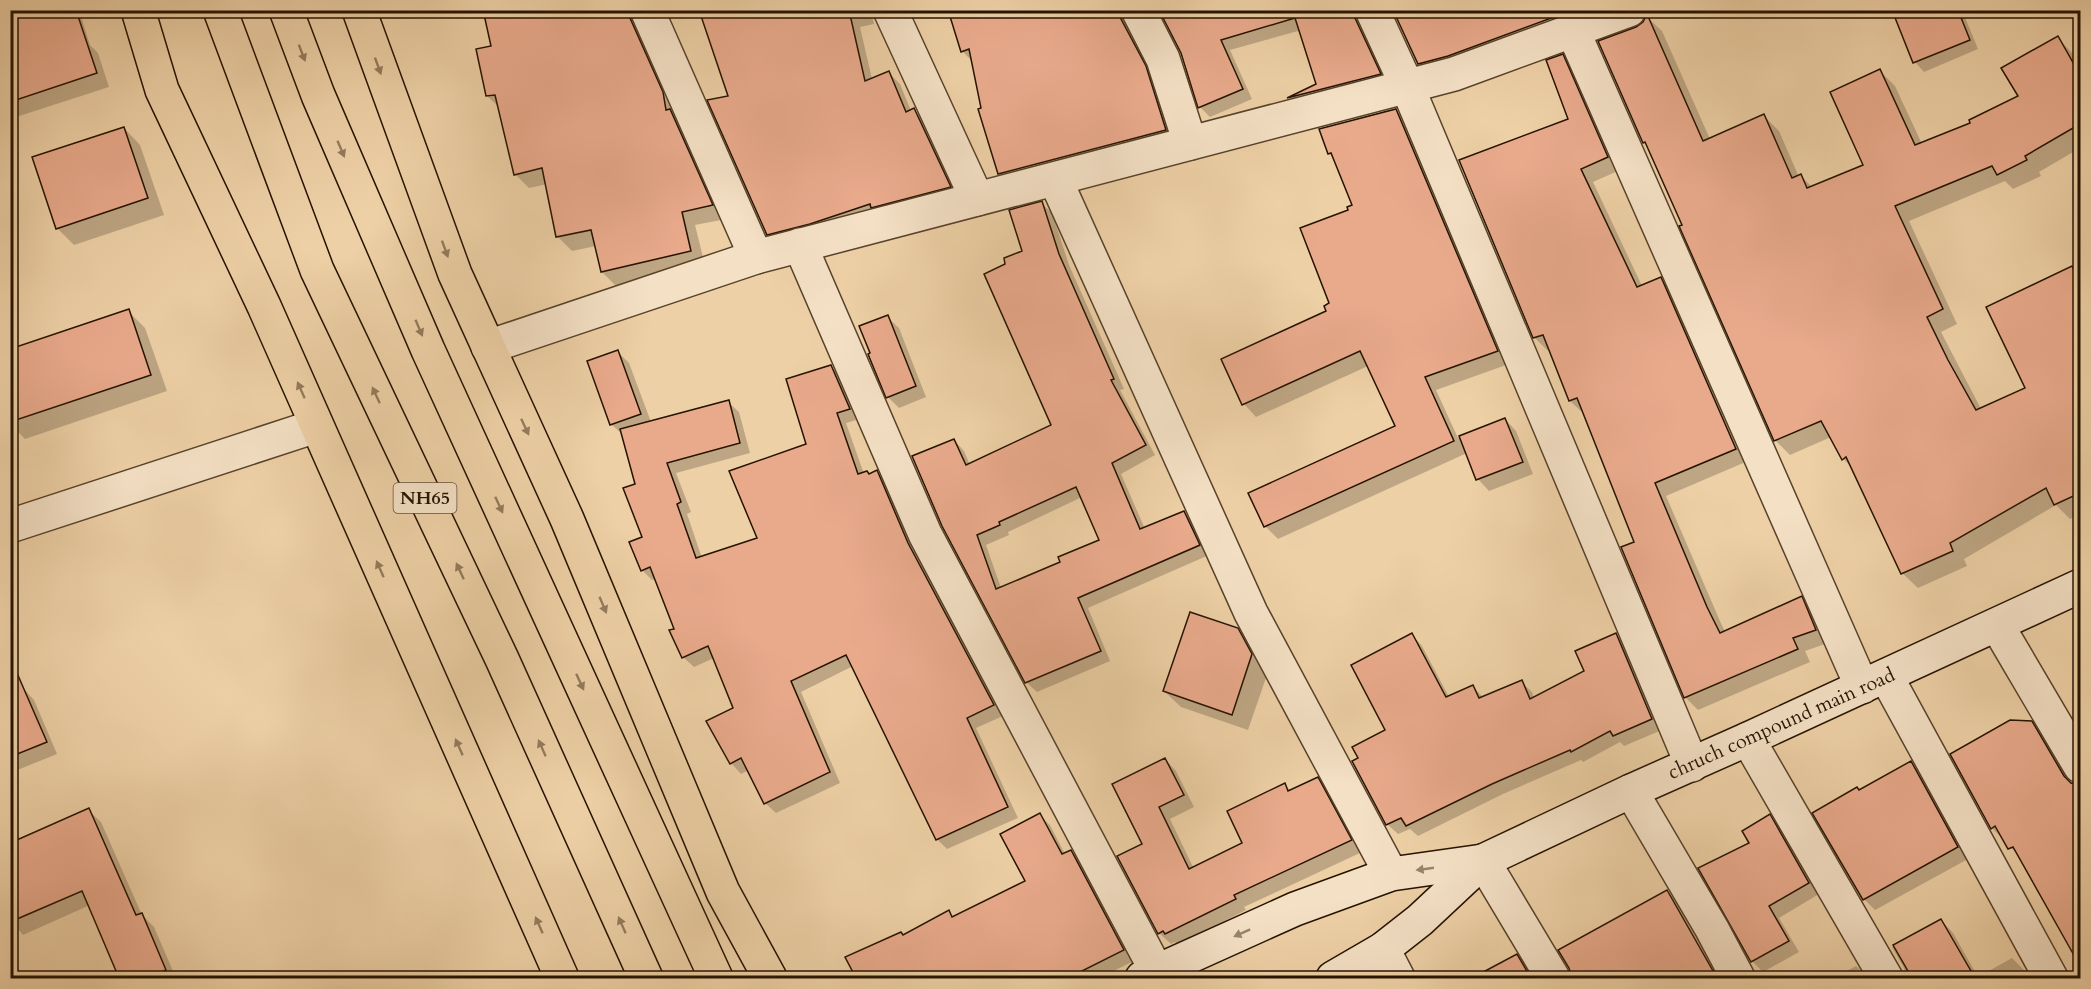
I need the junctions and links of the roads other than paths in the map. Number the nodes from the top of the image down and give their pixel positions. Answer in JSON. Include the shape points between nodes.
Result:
{"nodes":[{"id":1,"x":138,"y":10,"type":"edge"},
{"id":2,"x":220,"y":10,"type":"edge"},
{"id":3,"x":286,"y":10,"type":"edge"},
{"id":4,"x":359,"y":10,"type":"edge"},
{"id":5,"x":647,"y":10,"type":"edge"},
{"id":6,"x":890,"y":10,"type":"edge"},
{"id":7,"x":1138,"y":10,"type":"edge"},
{"id":8,"x":1372,"y":10,"type":"edge"},
{"id":9,"x":1629,"y":10,"type":"edge"},
{"id":10,"x":1573,"y":31,"type":"junction"},
{"id":11,"x":1407,"y":86,"type":"junction"},
{"id":12,"x":1190,"y":143,"type":"junction"},
{"id":13,"x":1055,"y":178,"type":"junction"},
{"id":14,"x":977,"y":199,"type":"junction"},
{"id":15,"x":800,"y":245,"type":"junction"},
{"id":16,"x":756,"y":257,"type":"junction"},
{"id":17,"x":488,"y":347,"type":"junction"},
{"id":18,"x":316,"y":426,"type":"junction"},
{"id":19,"x":10,"y":526,"type":"edge"},
{"id":20,"x":2080,"y":586,"type":"edge"},
{"id":21,"x":1996,"y":625,"type":"junction"},
{"id":22,"x":1874,"y":681,"type":"junction"},
{"id":23,"x":1748,"y":740,"type":"junction"},
{"id":24,"x":1692,"y":765,"type":"junction"},
{"id":25,"x":2080,"y":766,"type":"edge"},
{"id":26,"x":1631,"y":791,"type":"junction"},
{"id":27,"x":1483,"y":861,"type":"junction"},
{"id":28,"x":1391,"y":874,"type":"junction"},
{"id":29,"x":1383,"y":949,"type":"junction"},
{"id":30,"x":1150,"y":975,"type":"edge"},
{"id":31,"x":562,"y":978,"type":"edge"},
{"id":32,"x":646,"y":978,"type":"edge"},
{"id":33,"x":716,"y":978,"type":"edge"},
{"id":34,"x":770,"y":978,"type":"edge"},
{"id":35,"x":1334,"y":978,"type":"edge"},
{"id":36,"x":1398,"y":978,"type":"edge"},
{"id":37,"x":1553,"y":978,"type":"edge"},
{"id":38,"x":1738,"y":978,"type":"edge"},
{"id":39,"x":1886,"y":978,"type":"edge"},
{"id":40,"x":2051,"y":978,"type":"edge"}],
"edges":[{"from":18,"to":1,"type":"main road","one_way":true,"via":[[162,90]]},
{"from":32,"to":2,"type":"main road","number":"NH65","one_way":true,"via":[[502,659],[317,270]]},
{"from":3,"to":33,"type":"main road","one_way":true,"via":[[318,95],[428,350]]},
{"from":4,"to":17,"type":"main road","one_way":true,"via":[[455,274]]},
{"from":5,"to":16,"type":"street"},
{"from":6,"to":14,"type":"street"},
{"from":7,"to":12,"type":"street","via":[[1163,59]]},
{"from":8,"to":11,"type":"street"},
{"from":9,"to":10,"type":"street"},
{"from":10,"to":11,"type":"street","via":[[1454,74]]},
{"from":10,"to":22,"type":"street"},
{"from":11,"to":12,"type":"street"},
{"from":11,"to":24,"type":"street"},
{"from":12,"to":13,"type":"street"},
{"from":13,"to":14,"type":"street"},
{"from":13,"to":28,"type":"street","via":[[1251,613]]},
{"from":14,"to":15,"type":"street"},
{"from":15,"to":16,"type":"street"},
{"from":15,"to":30,"type":"street","via":[[925,534]]},
{"from":16,"to":17,"type":"street"},
{"from":17,"to":34,"type":"main road","one_way":true,"via":[[567,519],[723,892]]},
{"from":18,"to":19,"type":"street"},
{"from":31,"to":18,"type":"main road","one_way":true},
{"from":20,"to":21,"type":"street","name":"chruch compound main road"},
{"from":21,"to":22,"type":"street","name":"chruch compound main road"},
{"from":21,"to":25,"type":"street"},
{"from":22,"to":23,"type":"street","name":"chruch compound main road"},
{"from":22,"to":40,"type":"street"},
{"from":23,"to":24,"type":"street","name":"chruch compound main road"},
{"from":23,"to":39,"type":"street"},
{"from":24,"to":26,"type":"street","name":"chruch compound main road"},
{"from":26,"to":27,"type":"street","name":"chruch compound main road"},
{"from":26,"to":38,"type":"street"},
{"from":27,"to":28,"type":"street","one_way":true},
{"from":27,"to":29,"type":"street"},
{"from":27,"to":37,"type":"street"},
{"from":28,"to":30,"type":"street","one_way":true,"via":[[1294,909]]},
{"from":29,"to":35,"type":"street"},
{"from":29,"to":36,"type":"street"}]}
